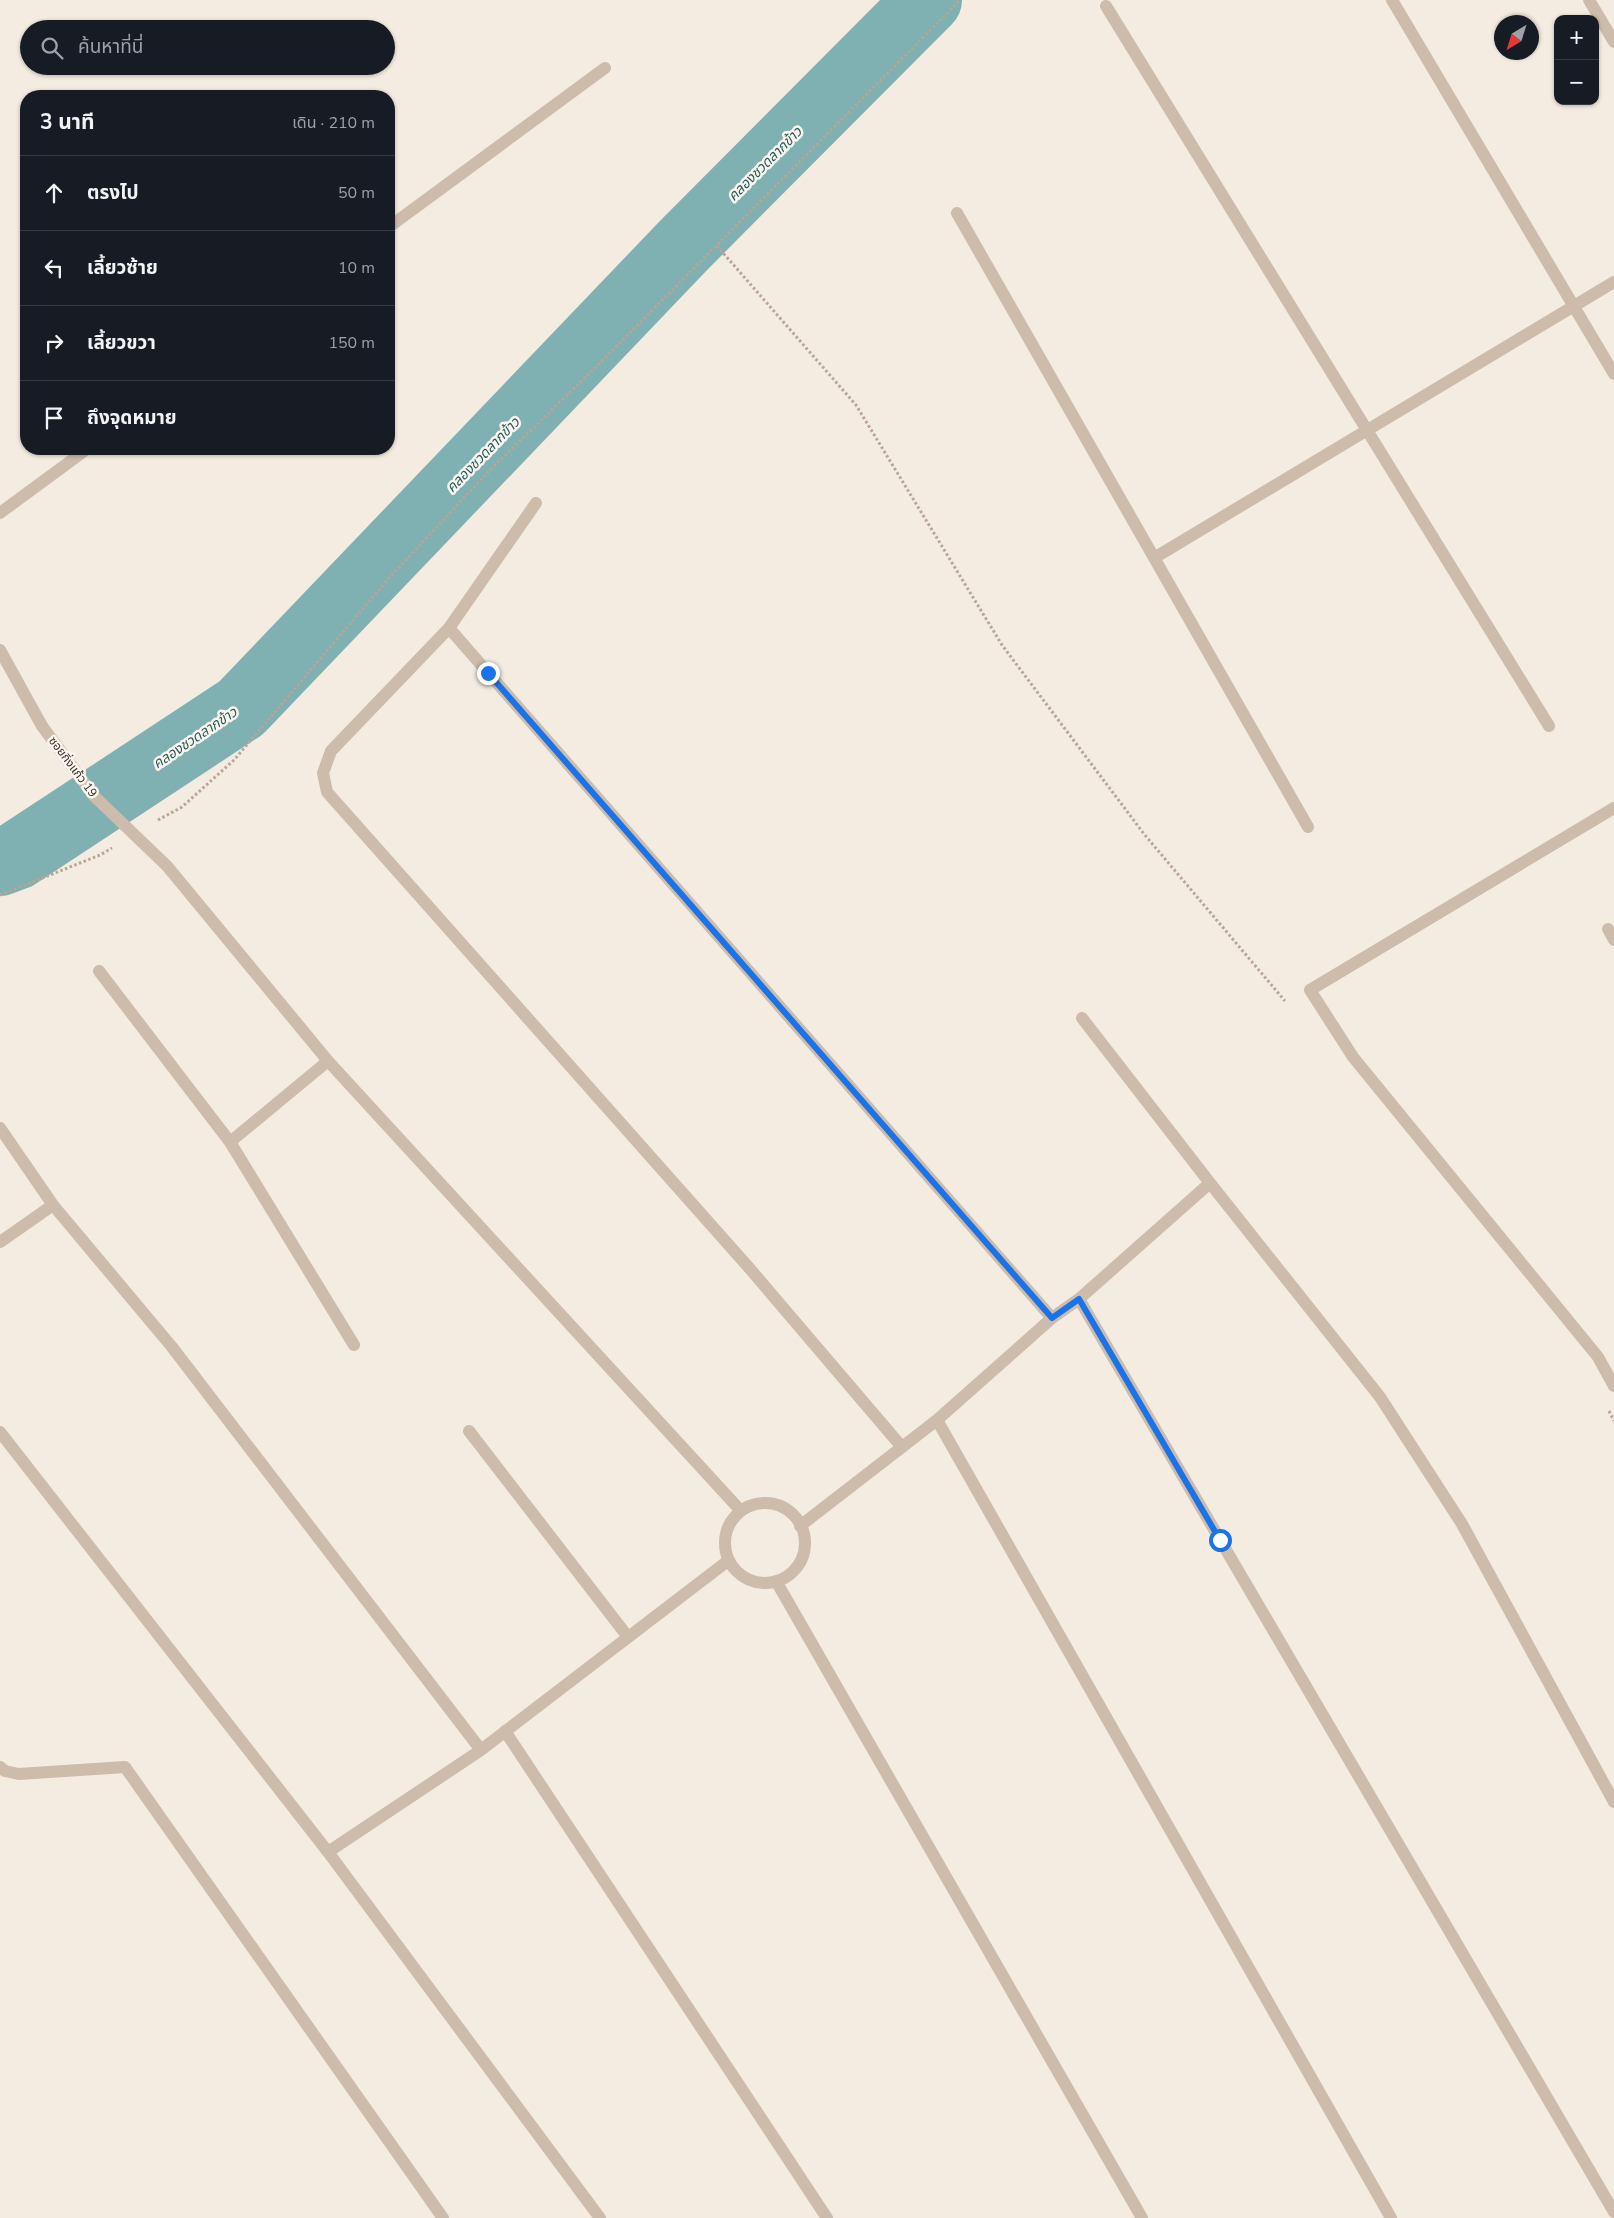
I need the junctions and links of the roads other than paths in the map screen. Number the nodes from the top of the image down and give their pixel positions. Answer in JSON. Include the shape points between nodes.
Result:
{"nodes":[{"id":1,"x":1392,"y":0,"type":"edge"},
{"id":2,"x":1589,"y":0,"type":"edge"},
{"id":3,"x":1106,"y":6,"type":"dead end"},
{"id":4,"x":1614,"y":42,"type":"edge"},
{"id":5,"x":605,"y":68,"type":"dead end"},
{"id":6,"x":957,"y":213,"type":"dead end"},
{"id":7,"x":395,"y":223,"type":"edge"},
{"id":8,"x":1614,"y":282,"type":"edge"},
{"id":9,"x":1574,"y":306,"type":"junction"},
{"id":10,"x":1614,"y":374,"type":"edge"},
{"id":11,"x":1367,"y":429,"type":"junction"},
{"id":12,"x":79,"y":455,"type":"edge"},
{"id":13,"x":536,"y":503,"type":"dead end"},
{"id":14,"x":0,"y":513,"type":"edge"},
{"id":15,"x":1154,"y":558,"type":"junction"},
{"id":16,"x":448,"y":628,"type":"junction"},
{"id":17,"x":0,"y":650,"type":"edge"},
{"id":18,"x":1549,"y":726,"type":"dead end"},
{"id":19,"x":1614,"y":808,"type":"edge"},
{"id":20,"x":1308,"y":827,"type":"dead end"},
{"id":21,"x":98,"y":971,"type":"dead end"},
{"id":22,"x":1082,"y":1018,"type":"dead end"},
{"id":23,"x":328,"y":1061,"type":"junction"},
{"id":24,"x":0,"y":1128,"type":"edge"},
{"id":25,"x":230,"y":1142,"type":"junction"},
{"id":26,"x":1210,"y":1184,"type":"junction"},
{"id":27,"x":53,"y":1205,"type":"junction"},
{"id":28,"x":0,"y":1242,"type":"edge"},
{"id":29,"x":1079,"y":1299,"type":"junction"},
{"id":30,"x":1052,"y":1318,"type":"junction"},
{"id":31,"x":354,"y":1345,"type":"dead end"},
{"id":32,"x":1614,"y":1386,"type":"edge"},
{"id":33,"x":936,"y":1420,"type":"junction"},
{"id":34,"x":469,"y":1431,"type":"dead end"},
{"id":35,"x":0,"y":1432,"type":"edge"},
{"id":36,"x":901,"y":1446,"type":"junction"},
{"id":37,"x":741,"y":1511,"type":"junction"},
{"id":38,"x":800,"y":1526,"type":"junction"},
{"id":39,"x":729,"y":1560,"type":"junction"},
{"id":40,"x":776,"y":1582,"type":"junction"},
{"id":41,"x":628,"y":1637,"type":"junction"},
{"id":42,"x":505,"y":1731,"type":"junction"},
{"id":43,"x":481,"y":1750,"type":"junction"},
{"id":44,"x":0,"y":1766,"type":"edge"},
{"id":45,"x":1614,"y":1802,"type":"edge"},
{"id":46,"x":328,"y":1852,"type":"junction"},
{"id":47,"x":1614,"y":2212,"type":"edge"},
{"id":48,"x":443,"y":2218,"type":"edge"},
{"id":49,"x":600,"y":2218,"type":"edge"},
{"id":50,"x":827,"y":2218,"type":"edge"},
{"id":51,"x":1142,"y":2218,"type":"edge"},
{"id":52,"x":1391,"y":2218,"type":"edge"}],
"edges":[{"from":1,"to":9,"type":"street"},
{"from":2,"to":4,"type":"street"},
{"from":3,"to":11,"type":"street"},
{"from":5,"to":7,"type":"street"},
{"from":6,"to":15,"type":"street"},
{"from":8,"to":9,"type":"street"},
{"from":9,"to":10,"type":"street"},
{"from":9,"to":11,"type":"street"},
{"from":11,"to":15,"type":"street"},
{"from":11,"to":18,"type":"street"},
{"from":12,"to":14,"type":"street"},
{"from":13,"to":16,"type":"street"},
{"from":15,"to":20,"type":"street"},
{"from":16,"to":30,"type":"street"},
{"from":16,"to":36,"type":"street","via":[[331,751],[323,773],[327,792],[738,1255]]},
{"from":17,"to":23,"type":"street","name":"ซอยกิ่งแก้ว 19","bridge":true,"via":[[42,726],[94,796],[168,866]]},
{"from":19,"to":32,"type":"street","via":[[1310,990],[1353,1057],[1598,1357]]},
{"from":21,"to":25,"type":"street"},
{"from":22,"to":26,"type":"street"},
{"from":23,"to":25,"type":"street"},
{"from":23,"to":37,"type":"street","name":"ซอยกิ่งแก้ว 19"},
{"from":24,"to":27,"type":"street"},
{"from":25,"to":31,"type":"street"},
{"from":26,"to":29,"type":"street"},
{"from":26,"to":45,"type":"street","via":[[1380,1397],[1462,1524]]},
{"from":27,"to":28,"type":"street"},
{"from":27,"to":43,"type":"street","via":[[172,1347]]},
{"from":29,"to":30,"type":"street"},
{"from":29,"to":47,"type":"street"},
{"from":30,"to":33,"type":"street"},
{"from":33,"to":36,"type":"street"},
{"from":33,"to":52,"type":"street"},
{"from":34,"to":41,"type":"street"},
{"from":35,"to":46,"type":"street"},
{"from":36,"to":38,"type":"street"},
{"from":37,"to":38,"type":"street","via":[[767,1503],[780,1506],[792,1514]]},
{"from":37,"to":39,"type":"street","via":[[731,1521],[726,1534],[725,1548]]},
{"from":38,"to":40,"type":"street","via":[[805,1539],[798,1565]]},
{"from":39,"to":40,"type":"street","via":[[748,1580]]},
{"from":39,"to":41,"type":"street"},
{"from":40,"to":51,"type":"street"},
{"from":41,"to":42,"type":"street"},
{"from":42,"to":43,"type":"street"},
{"from":42,"to":50,"type":"street"},
{"from":43,"to":46,"type":"street"},
{"from":44,"to":48,"type":"street","via":[[5,1771],[19,1774],[125,1767]]},
{"from":46,"to":49,"type":"street"}]}
